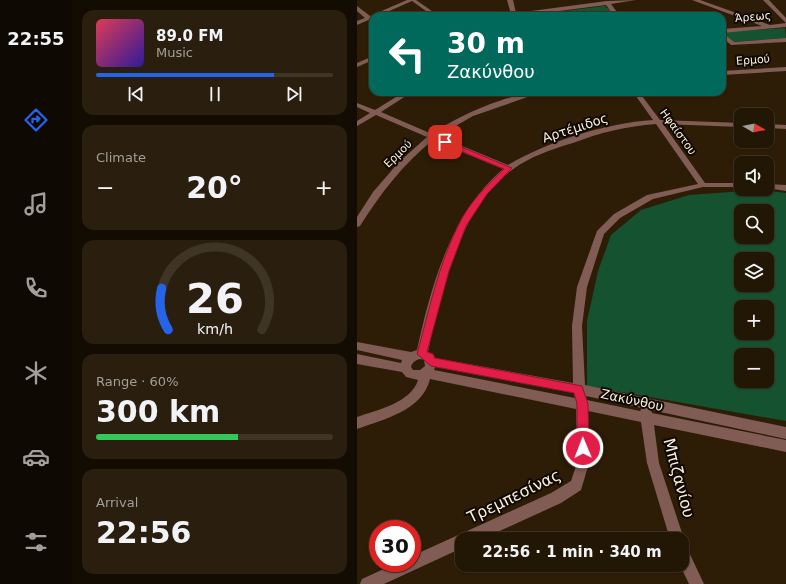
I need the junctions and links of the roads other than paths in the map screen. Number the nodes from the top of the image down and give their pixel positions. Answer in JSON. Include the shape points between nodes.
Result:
{"nodes":[{"id":1,"x":412,"y":0,"type":"edge"},
{"id":2,"x":510,"y":0,"type":"edge"},
{"id":3,"x":633,"y":0,"type":"edge"},
{"id":4,"x":695,"y":0,"type":"edge"},
{"id":5,"x":765,"y":0,"type":"edge"},
{"id":6,"x":607,"y":3,"type":"junction"},
{"id":7,"x":357,"y":8,"type":"edge"},
{"id":8,"x":383,"y":12,"type":"edge"},
{"id":9,"x":430,"y":12,"type":"edge"},
{"id":10,"x":512,"y":12,"type":"edge"},
{"id":11,"x":541,"y":12,"type":"edge"},
{"id":12,"x":614,"y":12,"type":"edge"},
{"id":13,"x":369,"y":18,"type":"joint"},
{"id":14,"x":786,"y":21,"type":"edge"},
{"id":15,"x":357,"y":24,"type":"edge"},
{"id":16,"x":786,"y":25,"type":"edge"},
{"id":17,"x":771,"y":27,"type":"junction"},
{"id":18,"x":726,"y":31,"type":"edge"},
{"id":19,"x":726,"y":38,"type":"edge"},
{"id":20,"x":786,"y":40,"type":"edge"},
{"id":21,"x":369,"y":60,"type":"edge"},
{"id":22,"x":357,"y":65,"type":"edge"},
{"id":23,"x":786,"y":69,"type":"edge"},
{"id":24,"x":726,"y":74,"type":"edge"},
{"id":25,"x":402,"y":96,"type":"edge"},
{"id":26,"x":528,"y":96,"type":"edge"},
{"id":27,"x":639,"y":96,"type":"edge"},
{"id":28,"x":357,"y":105,"type":"edge"},
{"id":29,"x":374,"y":112,"type":"junction"},
{"id":30,"x":658,"y":122,"type":"junction"},
{"id":31,"x":357,"y":124,"type":"edge"},
{"id":32,"x":734,"y":125,"type":"edge"},
{"id":33,"x":774,"y":126,"type":"edge"},
{"id":34,"x":786,"y":127,"type":"edge"},
{"id":35,"x":432,"y":137,"type":"junction"},
{"id":36,"x":508,"y":168,"type":"junction"},
{"id":37,"x":703,"y":185,"type":"junction"},
{"id":38,"x":734,"y":185,"type":"edge"},
{"id":39,"x":774,"y":187,"type":"edge"},
{"id":40,"x":786,"y":188,"type":"edge"},
{"id":41,"x":357,"y":224,"type":"edge"},
{"id":42,"x":357,"y":346,"type":"edge"},
{"id":43,"x":416,"y":356,"type":"junction"},
{"id":44,"x":357,"y":359,"type":"edge"},
{"id":45,"x":431,"y":362,"type":"junction"},
{"id":46,"x":405,"y":368,"type":"junction"},
{"id":47,"x":426,"y":373,"type":"junction"},
{"id":48,"x":579,"y":389,"type":"junction"},
{"id":49,"x":646,"y":403,"type":"junction"},
{"id":50,"x":582,"y":404,"type":"junction"},
{"id":51,"x":646,"y":417,"type":"junction"},
{"id":52,"x":357,"y":423,"type":"edge"},
{"id":53,"x":786,"y":433,"type":"edge"},
{"id":54,"x":786,"y":446,"type":"edge"},
{"id":55,"x":481,"y":532,"type":"edge"},
{"id":56,"x":675,"y":532,"type":"edge"},
{"id":57,"x":455,"y":544,"type":"edge"},
{"id":58,"x":689,"y":567,"type":"edge"},
{"id":59,"x":367,"y":584,"type":"edge"},
{"id":60,"x":697,"y":584,"type":"edge"}],
"edges":[{"from":1,"to":8,"type":"street"},
{"from":1,"to":9,"type":"street"},
{"from":2,"to":10,"type":"street"},
{"from":3,"to":6,"type":"street"},
{"from":4,"to":17,"type":"street"},
{"from":5,"to":14,"type":"street"},
{"from":6,"to":11,"type":"street"},
{"from":6,"to":12,"type":"street"},
{"from":7,"to":13,"type":"street"},
{"from":13,"to":15,"type":"street"},
{"from":16,"to":17,"type":"street","name":"Άρεως"},
{"from":17,"to":18,"type":"street","name":"Άρεως"},
{"from":19,"to":20,"type":"street","via":[[733,44]]},
{"from":21,"to":22,"type":"street"},
{"from":23,"to":24,"type":"street","name":"Ερμού"},
{"from":25,"to":29,"type":"street"},
{"from":26,"to":35,"type":"street","name":"Ερμού","via":[[460,120]]},
{"from":27,"to":30,"type":"street","name":"Ηφαίστου"},
{"from":28,"to":29,"type":"street"},
{"from":29,"to":31,"type":"street"},
{"from":29,"to":35,"type":"street"},
{"from":30,"to":32,"type":"street","name":"Αρτέμιδος"},
{"from":30,"to":36,"type":"street","name":"Αρτέμιδος","via":[[613,128],[553,146]]},
{"from":30,"to":37,"type":"street","name":"Ηφαίστου"},
{"from":33,"to":34,"type":"street"},
{"from":35,"to":36,"type":"street"},
{"from":35,"to":41,"type":"street","name":"Ερμού","via":[[387,180]]},
{"from":36,"to":43,"type":"street","name":"Αρτέμιδος","via":[[484,192],[462,225]]},
{"from":37,"to":38,"type":"street","name":"Τρεμπεσίνας"},
{"from":37,"to":48,"type":"street","name":"Τρεμπεσίνας","via":[[650,197],[617,216],[600,233],[582,288],[577,326]]},
{"from":39,"to":40,"type":"street"},
{"from":42,"to":43,"type":"street"},
{"from":43,"to":45,"type":"street","via":[[429,357]]},
{"from":43,"to":46,"type":"street","via":[[406,363]]},
{"from":44,"to":46,"type":"street"},
{"from":45,"to":47,"type":"street"},
{"from":45,"to":48,"type":"street","name":"Ζακύνθου"},
{"from":46,"to":47,"type":"street","via":[[413,376]]},
{"from":47,"to":50,"type":"street","name":"Ζακύνθου"},
{"from":47,"to":52,"type":"street","via":[[418,394],[401,406]]},
{"from":48,"to":49,"type":"street","name":"Ζακύνθου"},
{"from":48,"to":50,"type":"street","name":"Τρεμπεσίνας"},
{"from":49,"to":51,"type":"street","name":"Μπιζανίου"},
{"from":49,"to":53,"type":"street","name":"Ζακύνθου"},
{"from":50,"to":51,"type":"street","name":"Ζακύνθου"},
{"from":50,"to":55,"type":"street","name":"Τρεμπεσίνας","via":[[583,463],[576,485],[556,498]]},
{"from":51,"to":54,"type":"street","name":"Ζακύνθου"},
{"from":51,"to":56,"type":"street","name":"Μπιζανίου","via":[[653,463]]},
{"from":57,"to":59,"type":"street","name":"Τρεμπεσίνας"},
{"from":58,"to":60,"type":"street"}]}
